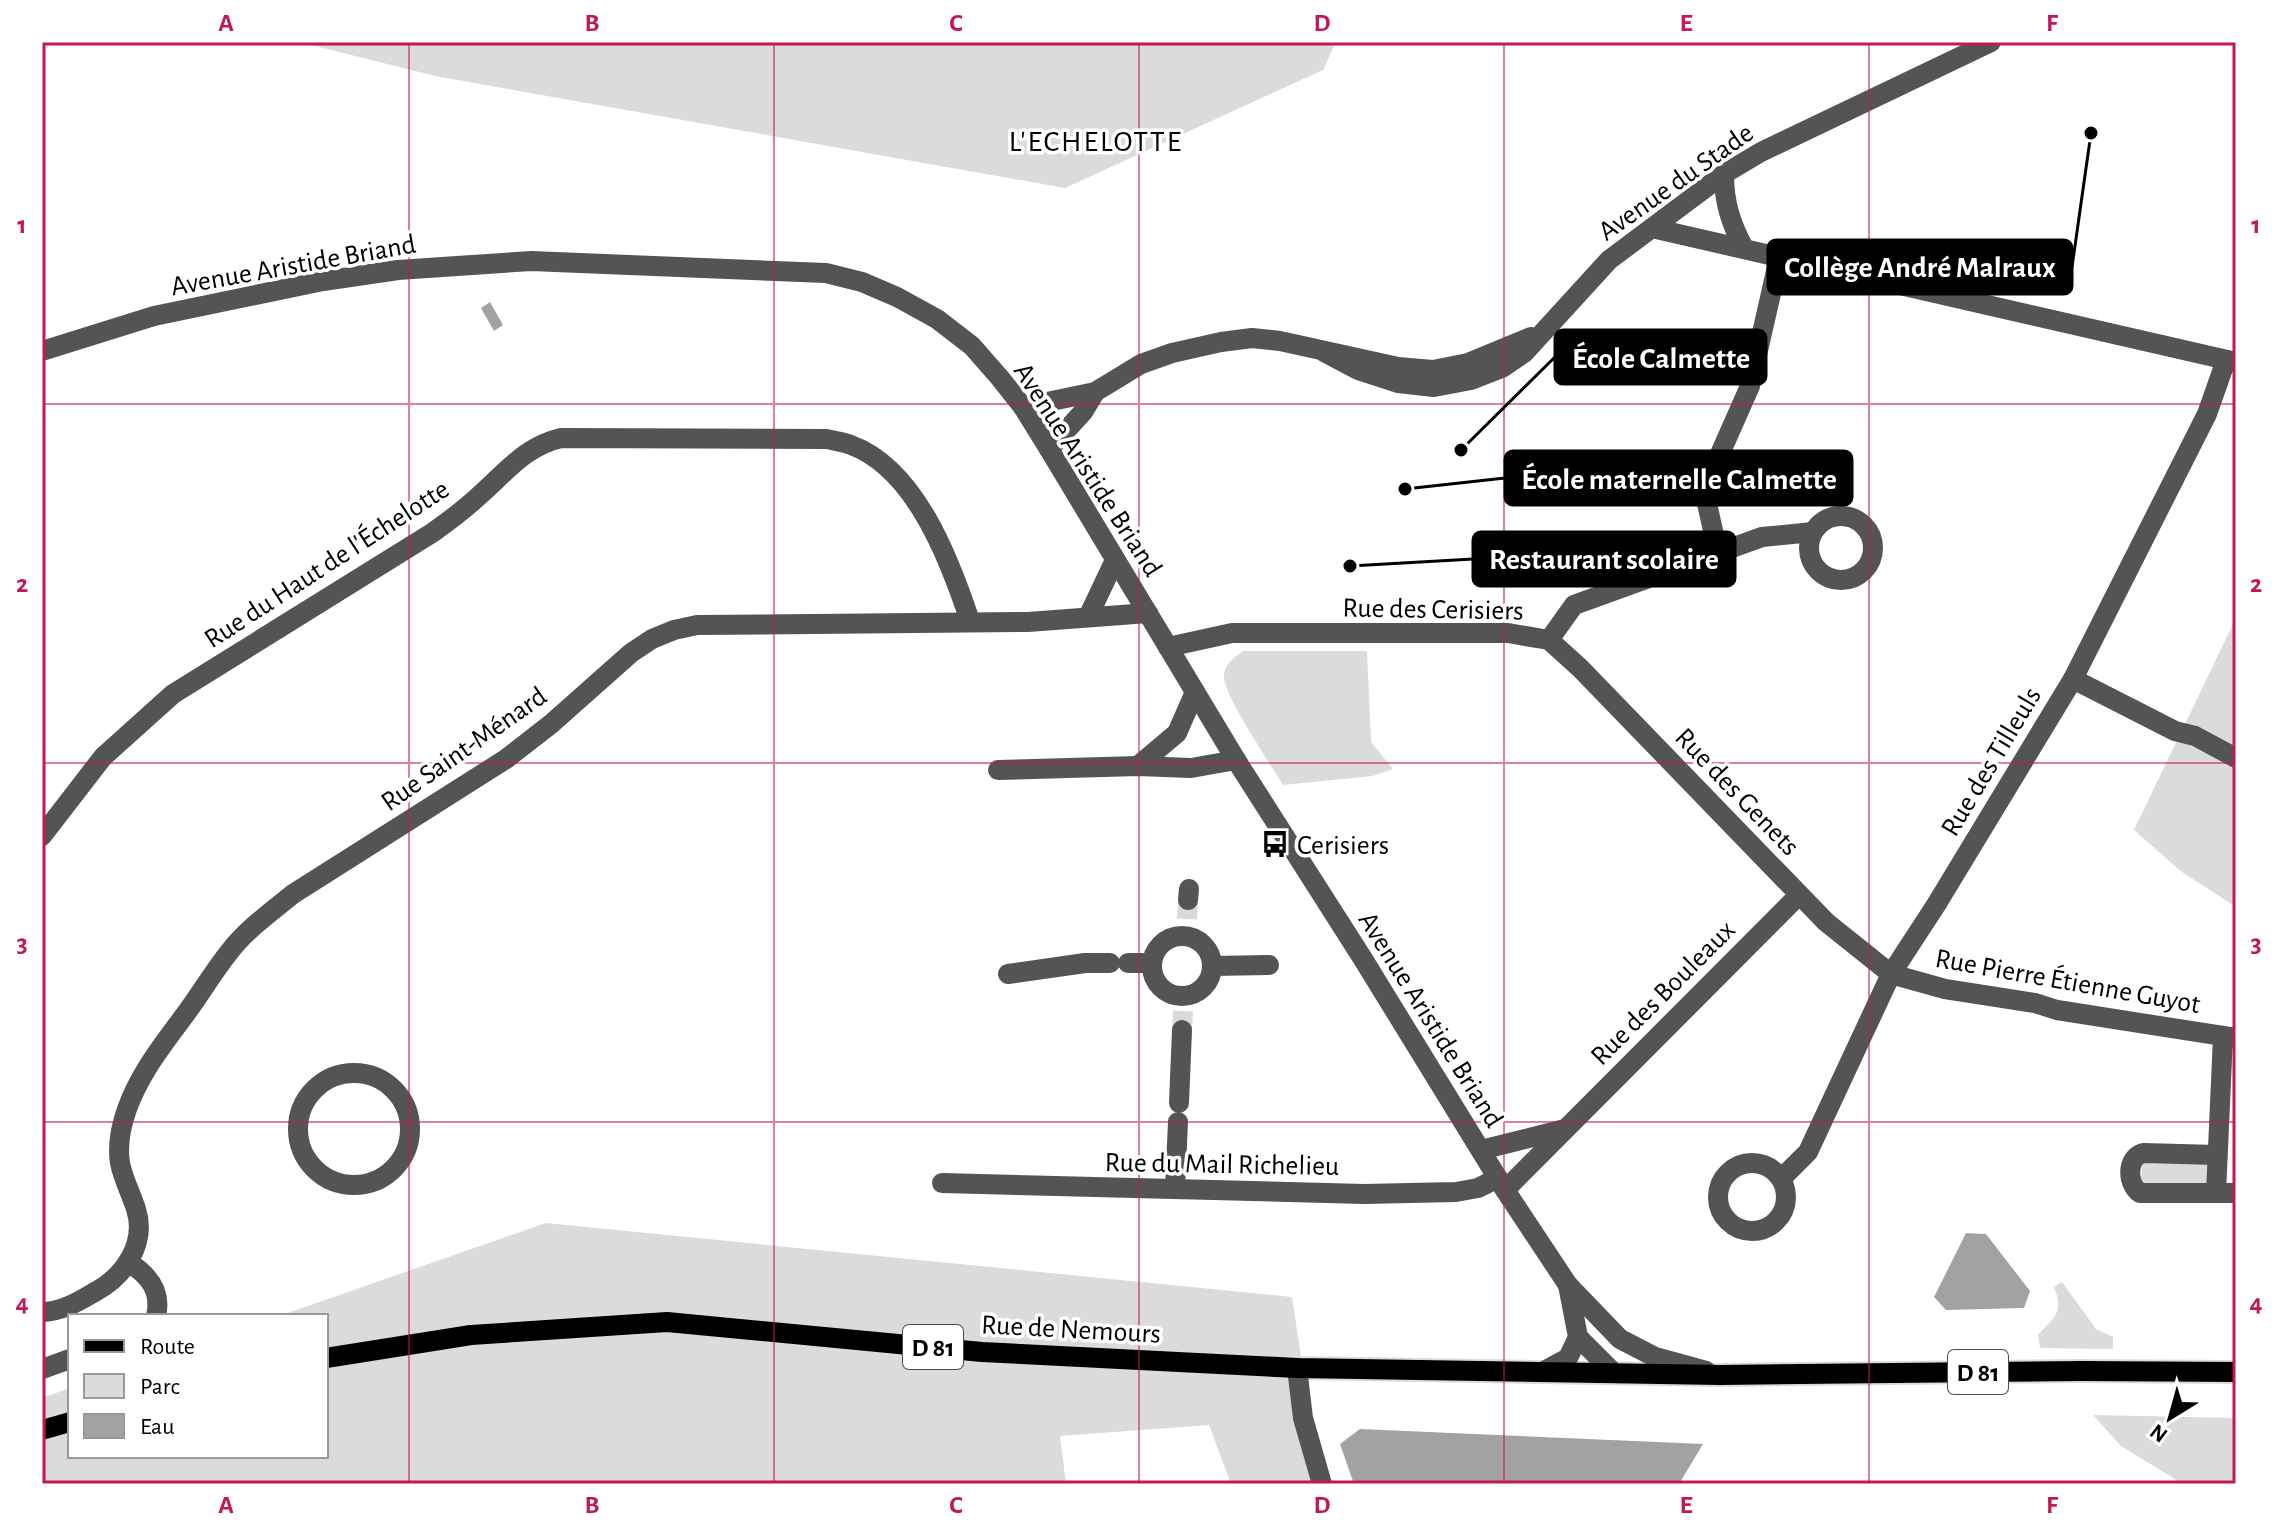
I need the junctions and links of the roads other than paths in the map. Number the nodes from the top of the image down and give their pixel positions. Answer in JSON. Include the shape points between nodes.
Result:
{"nodes":[{"id":1,"x":1991,"y":42,"type":"edge"},
{"id":2,"x":1724,"y":174,"type":"junction"},
{"id":3,"x":1652,"y":228,"type":"junction"},
{"id":4,"x":1744,"y":248,"type":"junction"},
{"id":5,"x":1779,"y":258,"type":"junction"},
{"id":6,"x":42,"y":351,"type":"edge"},
{"id":7,"x":2231,"y":361,"type":"edge"},
{"id":8,"x":1095,"y":392,"type":"junction"},
{"id":9,"x":1023,"y":407,"type":"junction"},
{"id":10,"x":1049,"y":449,"type":"junction"},
{"id":11,"x":1813,"y":532,"type":"dead end"},
{"id":12,"x":1718,"y":553,"type":"junction"},
{"id":13,"x":1115,"y":560,"type":"junction"},
{"id":14,"x":1148,"y":613,"type":"junction"},
{"id":15,"x":1088,"y":617,"type":"junction"},
{"id":16,"x":970,"y":621,"type":"junction"},
{"id":17,"x":1549,"y":640,"type":"junction"},
{"id":18,"x":1168,"y":647,"type":"junction"},
{"id":19,"x":2073,"y":679,"type":"junction"},
{"id":20,"x":1195,"y":692,"type":"junction"},
{"id":21,"x":2236,"y":758,"type":"edge"},
{"id":22,"x":1236,"y":760,"type":"junction"},
{"id":23,"x":1138,"y":766,"type":"junction"},
{"id":24,"x":998,"y":770,"type":"dead end"},
{"id":25,"x":42,"y":836,"type":"edge"},
{"id":26,"x":1799,"y":895,"type":"junction"},
{"id":27,"x":1152,"y":963,"type":"junction"},
{"id":28,"x":1269,"y":965,"type":"dead end"},
{"id":29,"x":1212,"y":966,"type":"junction"},
{"id":30,"x":1008,"y":974,"type":"dead end"},
{"id":31,"x":1891,"y":974,"type":"junction"},
{"id":32,"x":1183,"y":1013,"type":"junction"},
{"id":33,"x":2230,"y":1037,"type":"edge"},
{"id":34,"x":1565,"y":1129,"type":"junction"},
{"id":35,"x":1481,"y":1150,"type":"junction"},
{"id":36,"x":2217,"y":1155,"type":"junction"},
{"id":37,"x":382,"y":1178,"type":"joint"},
{"id":38,"x":1781,"y":1179,"type":"dead end"},
{"id":39,"x":942,"y":1183,"type":"dead end"},
{"id":40,"x":1501,"y":1184,"type":"junction"},
{"id":41,"x":1175,"y":1188,"type":"junction"},
{"id":42,"x":2226,"y":1193,"type":"edge"},
{"id":43,"x":128,"y":1262,"type":"junction"},
{"id":44,"x":1568,"y":1285,"type":"junction"},
{"id":45,"x":42,"y":1312,"type":"edge"},
{"id":46,"x":156,"y":1314,"type":"edge"},
{"id":47,"x":1578,"y":1337,"type":"junction"},
{"id":48,"x":1620,"y":1339,"type":"junction"},
{"id":49,"x":328,"y":1358,"type":"edge"},
{"id":50,"x":68,"y":1360,"type":"edge"},
{"id":51,"x":1297,"y":1368,"type":"junction"},
{"id":52,"x":42,"y":1369,"type":"edge"},
{"id":53,"x":1544,"y":1371,"type":"junction"},
{"id":54,"x":2236,"y":1372,"type":"edge"},
{"id":55,"x":1614,"y":1373,"type":"junction"},
{"id":56,"x":1720,"y":1375,"type":"junction"},
{"id":57,"x":68,"y":1423,"type":"edge"},
{"id":58,"x":42,"y":1430,"type":"edge"},
{"id":59,"x":1322,"y":1484,"type":"edge"}],
"edges":[{"from":1,"to":2,"type":"street","name":"Avenue du Stade"},
{"from":2,"to":3,"type":"street","name":"Avenue du Stade"},
{"from":2,"to":4,"type":"street","via":[[1730,223]]},
{"from":3,"to":4,"type":"street"},
{"from":3,"to":8,"type":"street","name":"Avenue du Stade","via":[[1609,260],[1542,332],[1468,363],[1433,370],[1398,367],[1252,338],[1172,353],[1141,364]]},
{"from":4,"to":5,"type":"street"},
{"from":5,"to":7,"type":"street"},
{"from":5,"to":12,"type":"street","via":[[1750,386],[1704,490]]},
{"from":6,"to":9,"type":"street","name":"Avenue Aristide Briand","via":[[154,316],[398,270],[531,261],[826,273],[862,282],[937,319],[972,346]]},
{"from":7,"to":19,"type":"street","name":"Rue des Tilleuls"},
{"from":8,"to":9,"type":"street","name":"Avenue du Stade"},
{"from":8,"to":10,"type":"street","name":"Avenue du Stade"},
{"from":9,"to":10,"type":"street","name":"Avenue Aristide Briand"},
{"from":10,"to":13,"type":"street","name":"Avenue Aristide Briand"},
{"from":11,"to":12,"type":"street","name":"Rue des Cerisiers","via":[[1762,537]]},
{"from":12,"to":17,"type":"street","name":"Rue des Cerisiers","via":[[1574,605]]},
{"from":13,"to":14,"type":"street","name":"Avenue Aristide Briand"},
{"from":13,"to":15,"type":"street"},
{"from":14,"to":15,"type":"street","name":"Rue Saint-Ménard"},
{"from":14,"to":18,"type":"street","name":"Avenue Aristide Briand"},
{"from":15,"to":16,"type":"street","name":"Rue Saint-Ménard"},
{"from":16,"to":25,"type":"street","name":"Rue du Haut de l'Échelotte","via":[[943,548],[906,488],[884,465],[851,445],[827,439],[547,441],[432,533],[173,694],[103,757]]},
{"from":16,"to":43,"type":"street","name":"Rue Saint-Ménard","via":[[697,625],[663,634],[631,653],[506,759],[293,894],[231,950],[143,1072],[121,1126],[119,1145],[140,1231]]},
{"from":17,"to":18,"type":"street","name":"Rue des Cerisiers","via":[[1508,633],[1232,633]]},
{"from":17,"to":26,"type":"street","name":"Rue des Genets"},
{"from":18,"to":20,"type":"street","name":"Avenue Aristide Briand"},
{"from":19,"to":21,"type":"street"},
{"from":19,"to":31,"type":"street","name":"Rue des Tilleuls"},
{"from":20,"to":22,"type":"street","name":"Avenue Aristide Briand"},
{"from":20,"to":23,"type":"street","via":[[1177,733]]},
{"from":22,"to":23,"type":"street","via":[[1191,768]]},
{"from":22,"to":35,"type":"street","name":"Avenue Aristide Briand"},
{"from":23,"to":24,"type":"street"},
{"from":26,"to":31,"type":"street","name":"Rue des Genets"},
{"from":26,"to":34,"type":"street","name":"Rue des Bouleaux"},
{"from":27,"to":29,"type":"street","via":[[1188,911],[1195,938],[1208,950]]},
{"from":27,"to":30,"type":"street","via":[[1085,963]]},
{"from":27,"to":32,"type":"street","via":[[1157,983]]},
{"from":28,"to":29,"type":"street"},
{"from":29,"to":32,"type":"street","via":[[1207,984],[1192,995]]},
{"from":31,"to":33,"type":"street","name":"Rue Pierre Étienne Guyot","via":[[2057,1010]]},
{"from":31,"to":38,"type":"street","name":"Rue des Tilleuls","via":[[1808,1152]]},
{"from":32,"to":41,"type":"street"},
{"from":33,"to":36,"type":"street"},
{"from":34,"to":35,"type":"street"},
{"from":34,"to":40,"type":"street","name":"Rue des Bouleaux"},
{"from":35,"to":40,"type":"street","name":"Avenue Aristide Briand"},
{"from":36,"to":42,"type":"street"},
{"from":36,"to":42,"type":"street","via":[[2136,1155],[2131,1181],[2140,1193]]},
{"from":37,"to":37,"type":"street","via":[[405,1153],[409,1114],[386,1083],[369,1075],[330,1078],[303,1105],[299,1140],[305,1156],[316,1170],[348,1185]]},
{"from":39,"to":41,"type":"street","name":"Rue du Mail Richelieu"},
{"from":40,"to":41,"type":"street","name":"Rue du Mail Richelieu","via":[[1456,1192],[1364,1194]]},
{"from":40,"to":44,"type":"street","name":"Avenue Aristide Briand"},
{"from":43,"to":45,"type":"street","name":"Rue Saint-Ménard","via":[[101,1289]]},
{"from":43,"to":46,"type":"street","via":[[151,1281]]},
{"from":44,"to":47,"type":"street"},
{"from":44,"to":48,"type":"street","name":"Avenue Aristide Briand"},
{"from":47,"to":53,"type":"street","via":[[1568,1358]]},
{"from":47,"to":55,"type":"street"},
{"from":48,"to":55,"type":"street"},
{"from":48,"to":56,"type":"street","name":"Avenue Aristide Briand","via":[[1655,1357]]},
{"from":49,"to":51,"type":"main road","name":"Rue de Nemours","number":"D 81","via":[[471,1335],[667,1322],[982,1352]]},
{"from":50,"to":52,"type":"street"},
{"from":51,"to":53,"type":"main road","name":"Rue de Nemours","number":"D 81"},
{"from":51,"to":59,"type":"street","via":[[1303,1418]]},
{"from":53,"to":55,"type":"main road","name":"Rue de Nemours","number":"D 81"},
{"from":54,"to":56,"type":"main road","number":"D 81"},
{"from":55,"to":56,"type":"main road","name":"Rue de Nemours","number":"D 81"},
{"from":57,"to":58,"type":"main road"}]}
